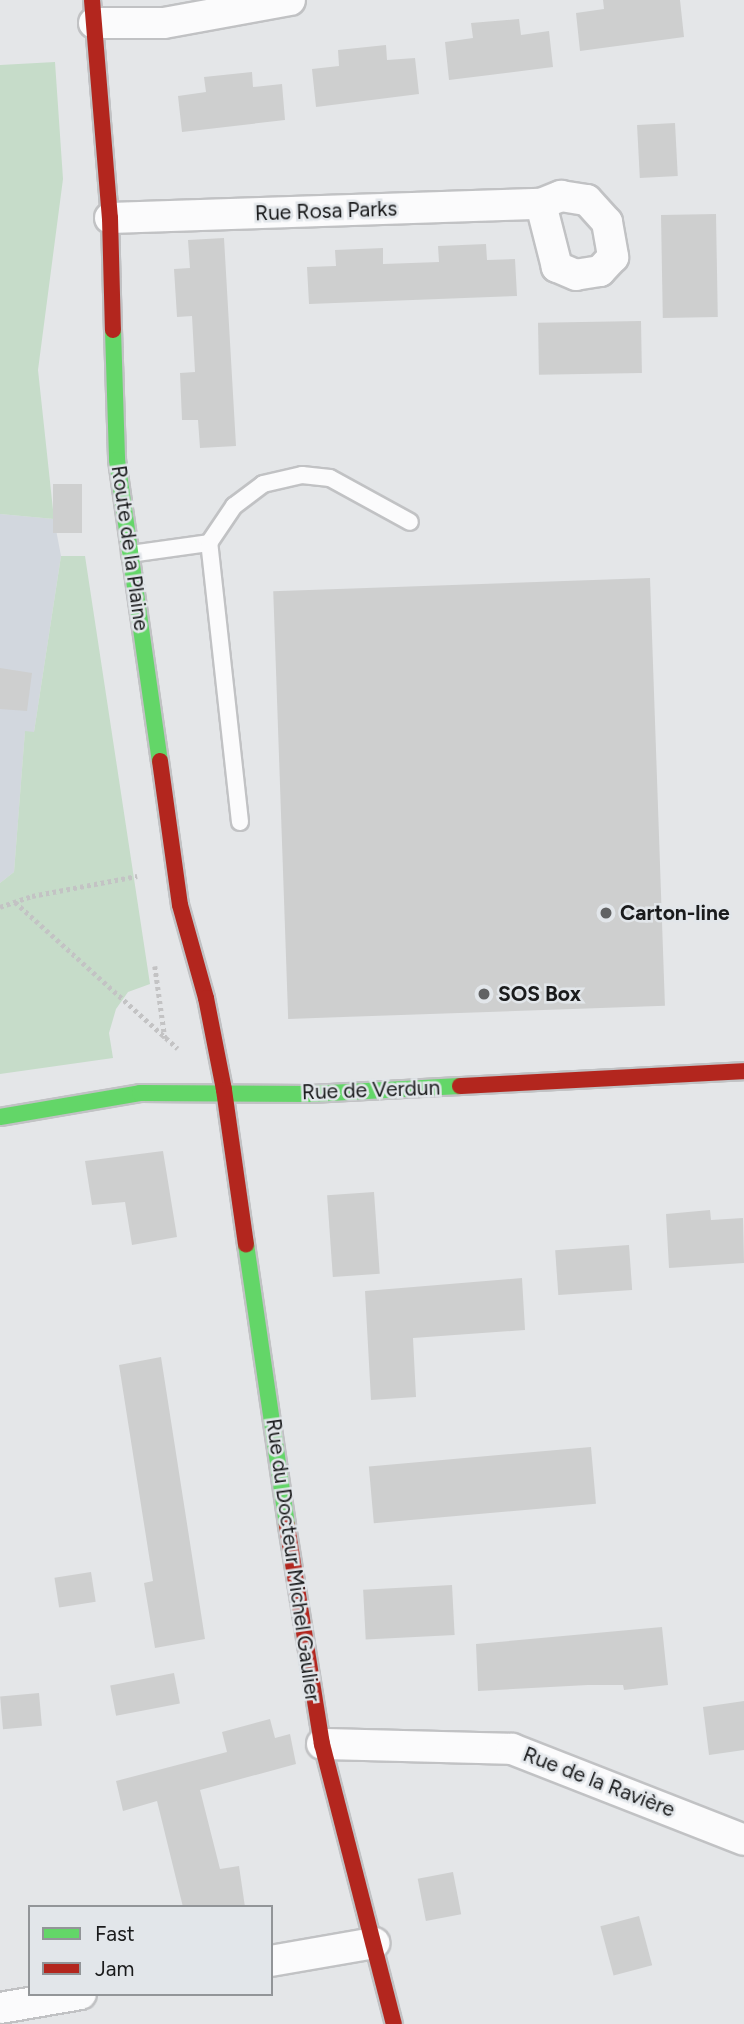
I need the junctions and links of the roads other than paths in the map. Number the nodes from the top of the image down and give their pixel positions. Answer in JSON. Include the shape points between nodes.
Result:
{"nodes":[{"id":1,"x":290,"y":0,"type":"edge"},
{"id":2,"x":93,"y":12,"type":"edge"},
{"id":3,"x":541,"y":204,"type":"dead end"},
{"id":4,"x":110,"y":218,"type":"junction"},
{"id":5,"x":410,"y":522,"type":"dead end"},
{"id":6,"x":209,"y":543,"type":"junction"},
{"id":7,"x":130,"y":554,"type":"junction"},
{"id":8,"x":240,"y":822,"type":"dead end"},
{"id":9,"x":744,"y":1071,"type":"edge"},
{"id":10,"x":224,"y":1090,"type":"junction"},
{"id":11,"x":0,"y":1117,"type":"edge"},
{"id":12,"x":322,"y":1744,"type":"junction"},
{"id":13,"x":744,"y":1840,"type":"edge"},
{"id":14,"x":374,"y":1943,"type":"junction"},
{"id":15,"x":273,"y":1961,"type":"edge"},
{"id":16,"x":69,"y":1996,"type":"edge"},
{"id":17,"x":0,"y":2008,"type":"edge"},
{"id":18,"x":394,"y":2024,"type":"edge"}],
"edges":[{"from":1,"to":2,"type":"street","via":[[164,23]]},
{"from":2,"to":4,"type":"street","name":"Route de la Plaine"},
{"from":3,"to":4,"type":"street","name":"Rue Rosa Parks"},
{"from":4,"to":7,"type":"street","name":"Route de la Plaine","via":[[115,433]]},
{"from":5,"to":6,"type":"lane","via":[[330,478],[302,475],[263,484],[234,506]]},
{"from":6,"to":7,"type":"lane"},
{"from":6,"to":8,"type":"lane"},
{"from":7,"to":10,"type":"street","name":"Route de la Plaine","via":[[180,905],[206,998]]},
{"from":9,"to":10,"type":"street","name":"Rue de Verdun","via":[[311,1094]]},
{"from":10,"to":11,"type":"street","name":"Rue de Verdun","via":[[140,1093]]},
{"from":10,"to":12,"type":"street","name":"Rue du Docteur Michel Gaulier"},
{"from":12,"to":13,"type":"street","name":"Rue de la Ravière","via":[[512,1749]]},
{"from":12,"to":14,"type":"street","name":"Rue du Docteur Michel Gaulier"},
{"from":14,"to":15,"type":"street"},
{"from":14,"to":18,"type":"street","name":"Rue du Docteur Michel Gaulier"},
{"from":16,"to":17,"type":"street"}]}
